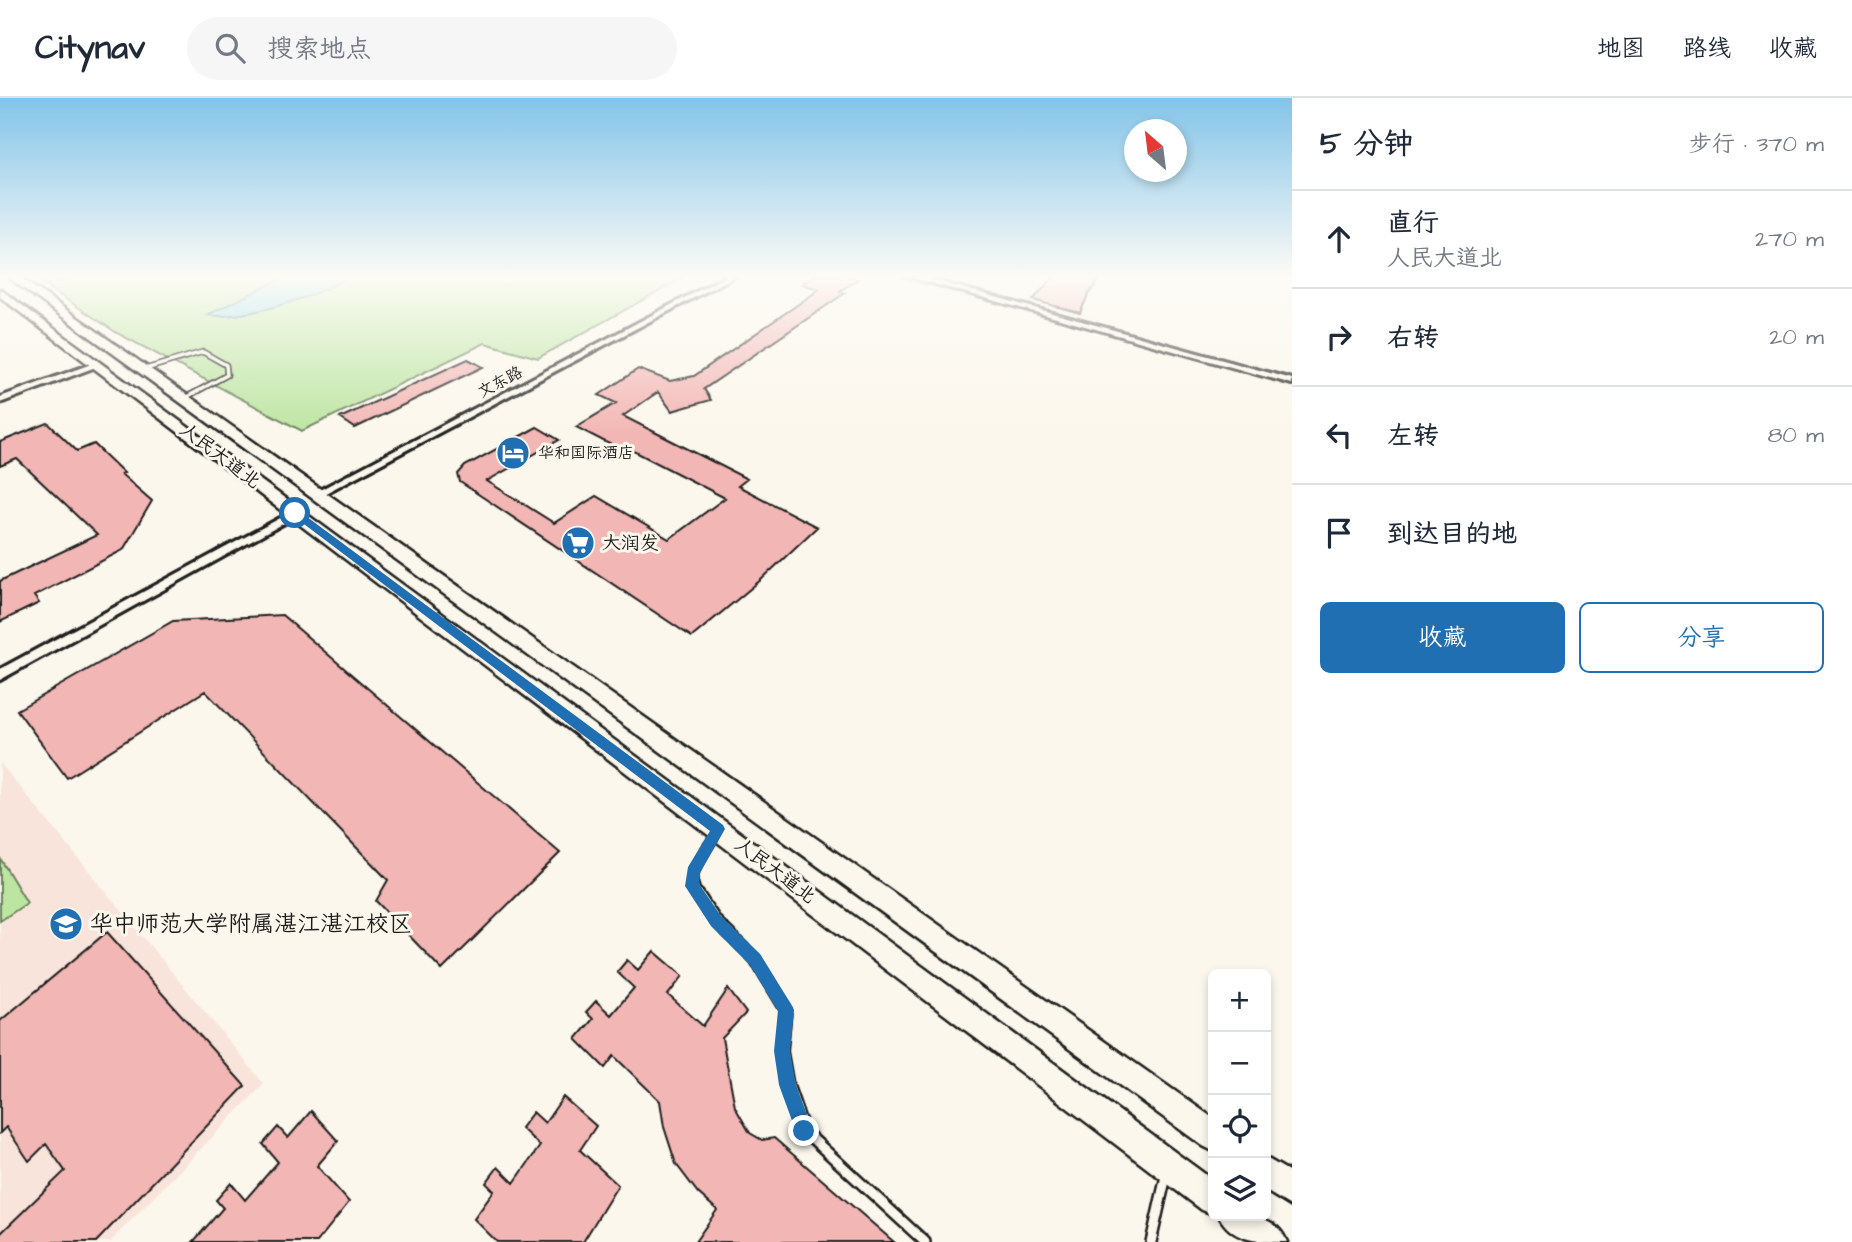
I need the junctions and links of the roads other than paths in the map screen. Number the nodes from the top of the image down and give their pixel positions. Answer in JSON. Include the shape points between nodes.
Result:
{"nodes":[{"id":1,"x":45,"y":328,"type":"edge"},
{"id":2,"x":84,"y":328,"type":"edge"},
{"id":3,"x":632,"y":328,"type":"edge"},
{"id":4,"x":1099,"y":328,"type":"edge"},
{"id":5,"x":97,"y":365,"type":"junction"},
{"id":6,"x":142,"y":370,"type":"junction"},
{"id":7,"x":1292,"y":382,"type":"edge"},
{"id":8,"x":183,"y":399,"type":"junction"},
{"id":9,"x":0,"y":400,"type":"edge"},
{"id":10,"x":317,"y":494,"type":"junction"},
{"id":11,"x":295,"y":513,"type":"junction"},
{"id":12,"x":0,"y":675,"type":"edge"},
{"id":13,"x":719,"y":829,"type":"junction"},
{"id":14,"x":1208,"y":1132,"type":"edge"},
{"id":15,"x":1168,"y":1166,"type":"junction"},
{"id":16,"x":1271,"y":1177,"type":"edge"},
{"id":17,"x":1292,"y":1192,"type":"edge"},
{"id":18,"x":1208,"y":1195,"type":"edge"},
{"id":19,"x":1243,"y":1221,"type":"edge"},
{"id":20,"x":925,"y":1242,"type":"edge"},
{"id":21,"x":1151,"y":1242,"type":"edge"},
{"id":22,"x":1270,"y":1242,"type":"edge"}],
"edges":[{"from":1,"to":5,"type":"main road","name":"人民大道北"},
{"from":2,"to":6,"type":"main road","name":"人民大道北"},
{"from":3,"to":10,"type":"street","name":"文东路"},
{"from":4,"to":7,"type":"street"},
{"from":5,"to":9,"type":"street"},
{"from":5,"to":11,"type":"main road","name":"人民大道北"},
{"from":6,"to":8,"type":"main road","name":"人民大道北"},
{"from":6,"to":8,"type":"lane","via":[[203,352],[226,365],[227,375]]},
{"from":8,"to":10,"type":"main road","name":"人民大道北"},
{"from":10,"to":14,"type":"main road","name":"人民大道北"},
{"from":11,"to":12,"type":"street"},
{"from":11,"to":13,"type":"main road","name":"人民大道北"},
{"from":13,"to":15,"type":"main road","name":"人民大道北"},
{"from":13,"to":20,"type":"lane","via":[[693,872],[692,886],[716,921],[755,959],[786,1010],[782,1051],[804,1131]]},
{"from":15,"to":18,"type":"main road","name":"人民大道北"},
{"from":15,"to":21,"type":"lane"},
{"from":16,"to":17,"type":"main road"},
{"from":19,"to":22,"type":"main road"}]}
